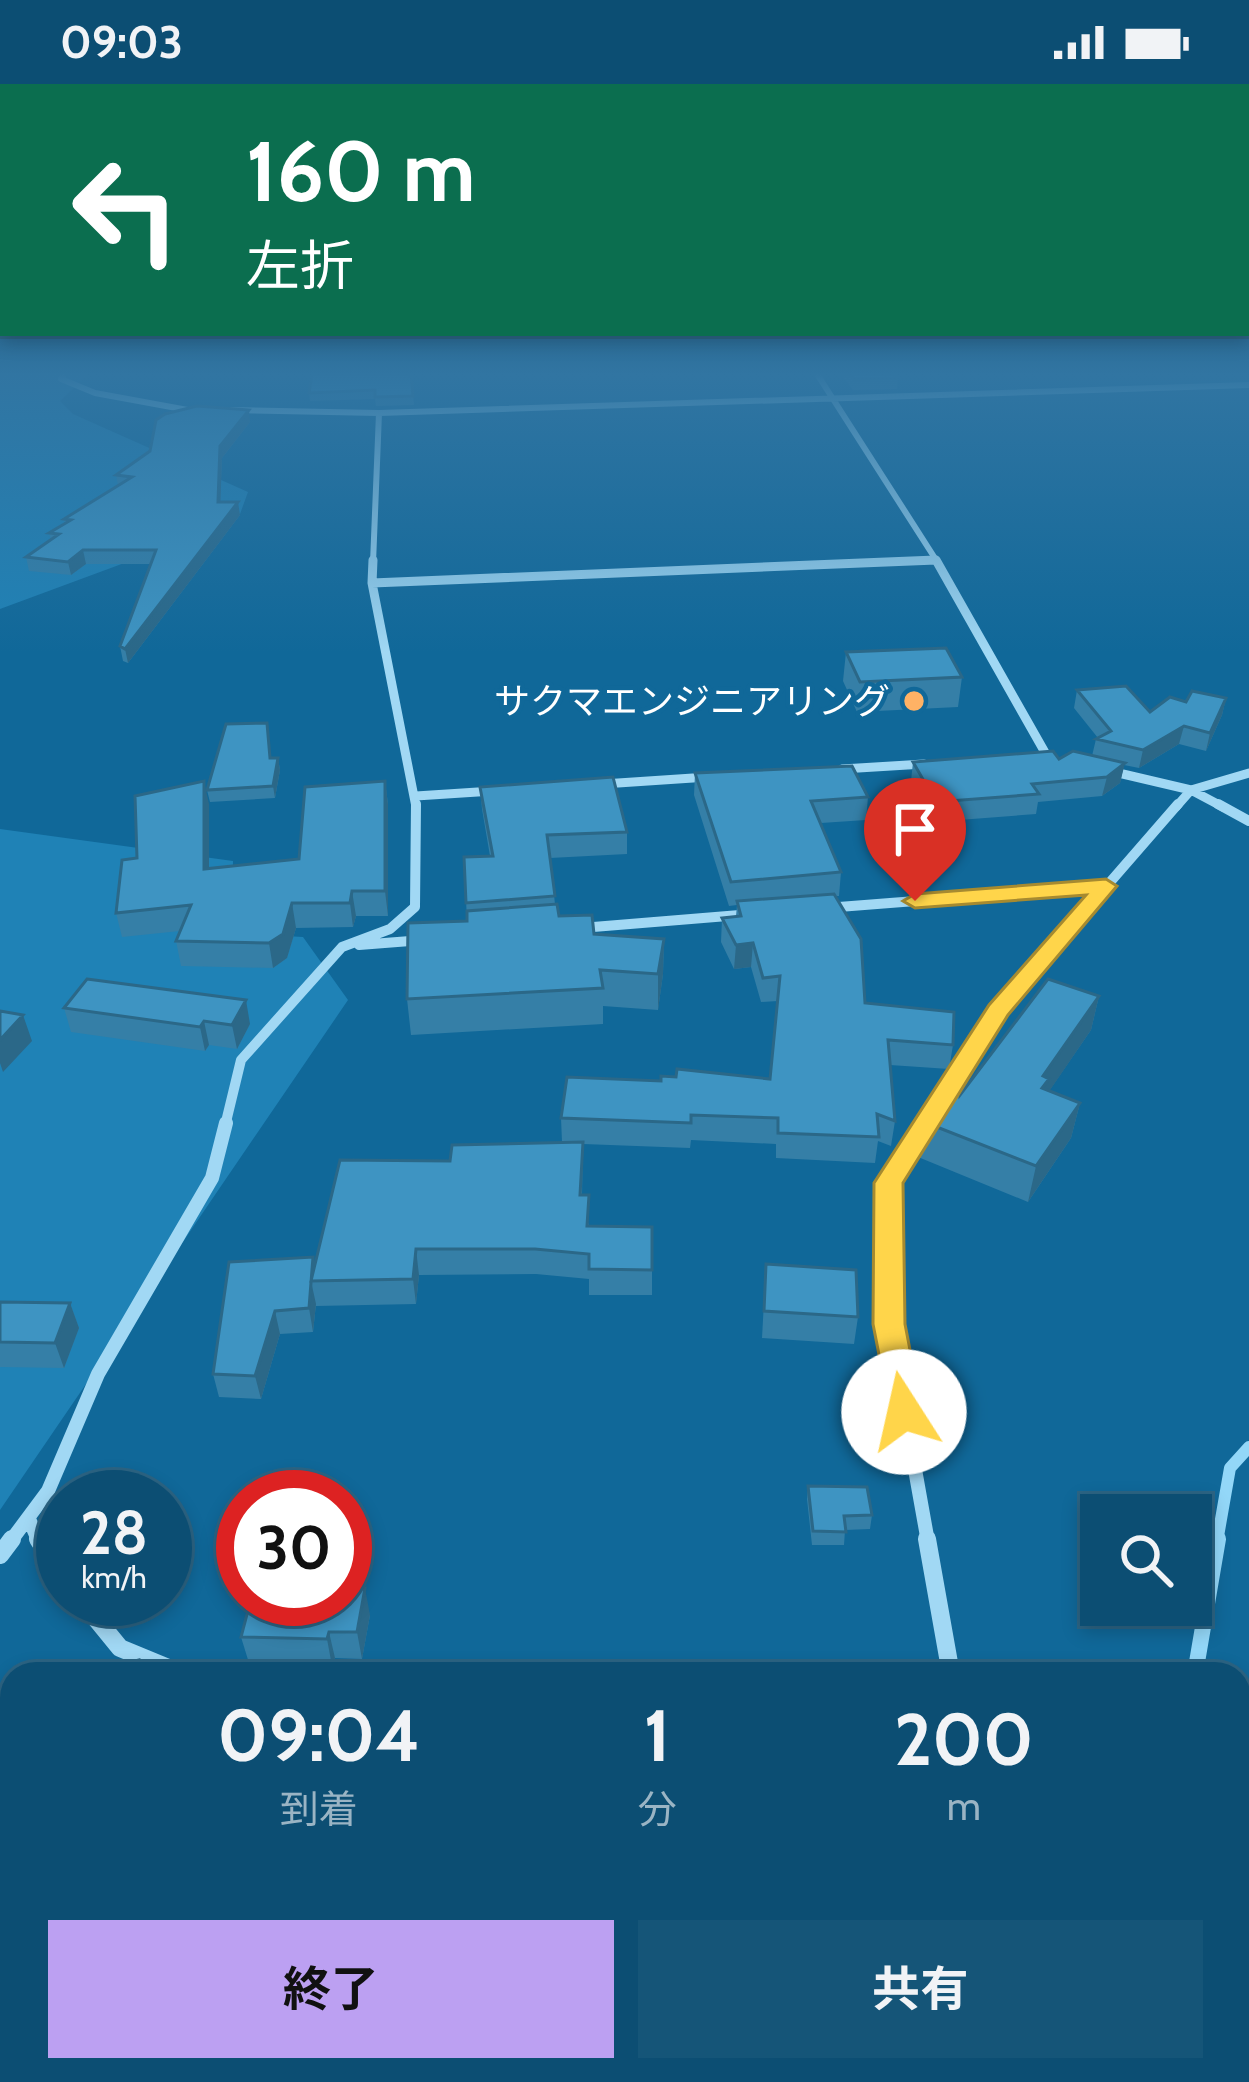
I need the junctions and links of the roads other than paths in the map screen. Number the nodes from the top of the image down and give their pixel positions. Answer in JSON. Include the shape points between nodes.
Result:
{"nodes":[{"id":1,"x":377,"y":467,"type":"edge"},
{"id":2,"x":877,"y":467,"type":"edge"},
{"id":3,"x":936,"y":560,"type":"junction"},
{"id":4,"x":372,"y":583,"type":"junction"},
{"id":5,"x":1047,"y":756,"type":"junction"},
{"id":6,"x":1024,"y":758,"type":"edge"},
{"id":7,"x":1068,"y":761,"type":"edge"},
{"id":8,"x":930,"y":764,"type":"edge"},
{"id":9,"x":1088,"y":766,"type":"edge"},
{"id":10,"x":837,"y":769,"type":"edge"},
{"id":11,"x":1249,"y":773,"type":"edge"},
{"id":12,"x":720,"y":777,"type":"edge"},
{"id":13,"x":580,"y":785,"type":"edge"},
{"id":14,"x":509,"y":790,"type":"edge"},
{"id":15,"x":1191,"y":790,"type":"junction"},
{"id":16,"x":416,"y":796,"type":"junction"},
{"id":17,"x":1249,"y":821,"type":"edge"},
{"id":18,"x":1106,"y":886,"type":"junction"},
{"id":19,"x":819,"y":909,"type":"edge"},
{"id":20,"x":772,"y":913,"type":"edge"},
{"id":21,"x":557,"y":930,"type":"edge"},
{"id":22,"x":437,"y":939,"type":"edge"},
{"id":23,"x":342,"y":946,"type":"junction"},
{"id":24,"x":29,"y":1519,"type":"junction"},
{"id":25,"x":36,"y":1534,"type":"edge"},
{"id":26,"x":0,"y":1555,"type":"edge"},
{"id":27,"x":102,"y":1626,"type":"edge"},
{"id":28,"x":154,"y":1662,"type":"edge"},
{"id":29,"x":949,"y":1662,"type":"edge"}],
"edges":[{"from":1,"to":4,"type":"street"},
{"from":2,"to":3,"type":"street"},
{"from":3,"to":4,"type":"street"},
{"from":3,"to":5,"type":"street"},
{"from":4,"to":16,"type":"street"},
{"from":5,"to":6,"type":"street"},
{"from":5,"to":7,"type":"street"},
{"from":8,"to":10,"type":"street"},
{"from":9,"to":15,"type":"street"},
{"from":11,"to":15,"type":"street"},
{"from":12,"to":13,"type":"street"},
{"from":14,"to":16,"type":"street"},
{"from":15,"to":17,"type":"street"},
{"from":15,"to":18,"type":"street"},
{"from":16,"to":23,"type":"street","via":[[415,907],[390,929]]},
{"from":18,"to":19,"type":"street"},
{"from":18,"to":29,"type":"street","via":[[998,1011],[888,1183],[889,1324]]},
{"from":20,"to":21,"type":"street"},
{"from":22,"to":23,"type":"street"},
{"from":23,"to":24,"type":"street","via":[[241,1060],[212,1178],[98,1375]]},
{"from":24,"to":25,"type":"street"},
{"from":24,"to":26,"type":"street"},
{"from":27,"to":28,"type":"street","via":[[120,1648]]}]}
